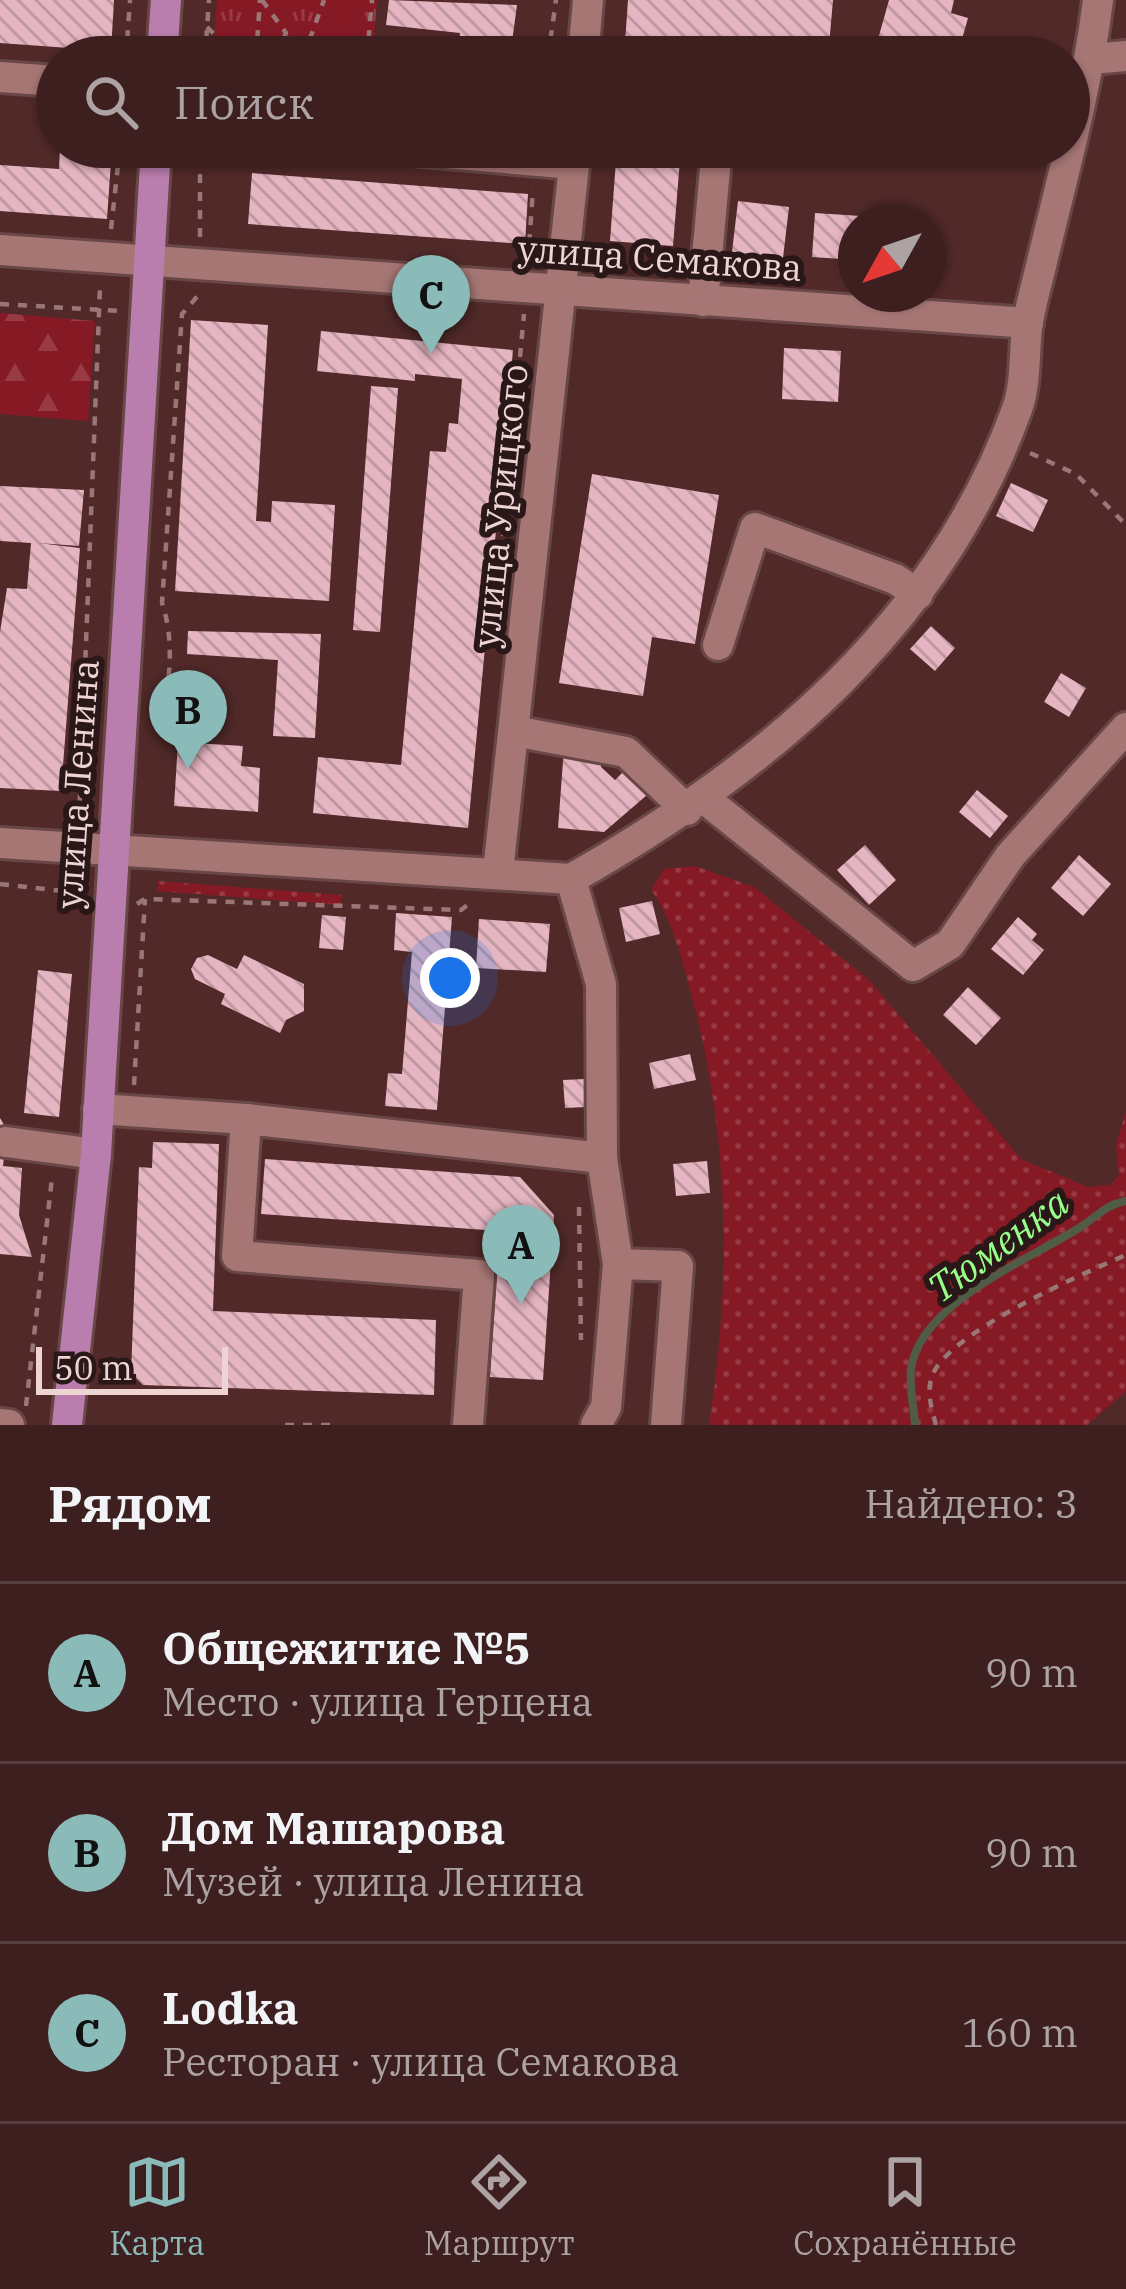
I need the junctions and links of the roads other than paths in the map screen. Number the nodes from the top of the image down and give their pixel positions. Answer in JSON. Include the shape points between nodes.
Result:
{"nodes":[{"id":1,"x":166,"y":0,"type":"edge"},
{"id":2,"x":588,"y":0,"type":"edge"},
{"id":3,"x":1098,"y":0,"type":"edge"},
{"id":4,"x":163,"y":36,"type":"edge"},
{"id":5,"x":585,"y":36,"type":"edge"},
{"id":6,"x":1126,"y":56,"type":"edge"},
{"id":7,"x":1091,"y":59,"type":"junction"},
{"id":8,"x":1090,"y":63,"type":"edge"},
{"id":9,"x":0,"y":77,"type":"edge"},
{"id":10,"x":36,"y":80,"type":"edge"},
{"id":11,"x":155,"y":168,"type":"edge"},
{"id":12,"x":574,"y":168,"type":"edge"},
{"id":13,"x":715,"y":168,"type":"edge"},
{"id":14,"x":1065,"y":168,"type":"edge"},
{"id":15,"x":0,"y":250,"type":"edge"},
{"id":16,"x":148,"y":260,"type":"junction"},
{"id":17,"x":564,"y":289,"type":"junction"},
{"id":18,"x":704,"y":301,"type":"junction"},
{"id":19,"x":1028,"y":323,"type":"junction"},
{"id":20,"x":919,"y":594,"type":"junction"},
{"id":21,"x":718,"y":645,"type":"dead end"},
{"id":22,"x":1126,"y":728,"type":"edge"},
{"id":23,"x":514,"y":731,"type":"junction"},
{"id":24,"x":696,"y":805,"type":"junction"},
{"id":25,"x":0,"y":843,"type":"edge"},
{"id":26,"x":111,"y":852,"type":"junction"},
{"id":27,"x":486,"y":871,"type":"junction"},
{"id":28,"x":571,"y":879,"type":"junction"},
{"id":29,"x":98,"y":1109,"type":"junction"},
{"id":30,"x":246,"y":1119,"type":"junction"},
{"id":31,"x":5,"y":1142,"type":"dead end"},
{"id":32,"x":96,"y":1154,"type":"junction"},
{"id":33,"x":602,"y":1158,"type":"junction"},
{"id":34,"x":618,"y":1264,"type":"junction"},
{"id":35,"x":67,"y":1425,"type":"edge"},
{"id":36,"x":468,"y":1425,"type":"edge"},
{"id":37,"x":596,"y":1425,"type":"edge"},
{"id":38,"x":666,"y":1425,"type":"edge"}],
"edges":[{"from":1,"to":4,"type":"main road"},
{"from":2,"to":5,"type":"street"},
{"from":3,"to":7,"type":"street"},
{"from":6,"to":7,"type":"street"},
{"from":7,"to":8,"type":"street"},
{"from":9,"to":10,"type":"street"},
{"from":11,"to":16,"type":"main road","name":"улица Ленина"},
{"from":12,"to":17,"type":"street","name":"улица Урицкого"},
{"from":13,"to":18,"type":"street"},
{"from":14,"to":19,"type":"street"},
{"from":15,"to":16,"type":"street","name":"улица Семакова"},
{"from":16,"to":17,"type":"street","name":"улица Семакова"},
{"from":16,"to":26,"type":"main road","name":"улица Ленина"},
{"from":17,"to":18,"type":"street","name":"улица Семакова"},
{"from":17,"to":23,"type":"street","name":"улица Урицкого"},
{"from":18,"to":19,"type":"street","name":"улица Семакова"},
{"from":19,"to":20,"type":"street","via":[[1019,405],[947,554]]},
{"from":20,"to":21,"type":"street","via":[[755,528]]},
{"from":20,"to":24,"type":"street","via":[[826,698]]},
{"from":22,"to":24,"type":"street","via":[[1010,856],[950,944],[913,966]]},
{"from":23,"to":24,"type":"street","via":[[626,752]]},
{"from":23,"to":27,"type":"street","name":"улица Урицкого"},
{"from":24,"to":28,"type":"street"},
{"from":25,"to":26,"type":"street"},
{"from":26,"to":27,"type":"street"},
{"from":26,"to":29,"type":"main road","name":"улица Ленина"},
{"from":27,"to":28,"type":"street"},
{"from":28,"to":33,"type":"street","via":[[601,984]]},
{"from":29,"to":30,"type":"street"},
{"from":29,"to":32,"type":"main road","name":"улица Ленина"},
{"from":30,"to":33,"type":"street"},
{"from":30,"to":36,"type":"street","via":[[237,1256],[479,1275]]},
{"from":31,"to":32,"type":"street"},
{"from":32,"to":35,"type":"main road","name":"улица Ленина"},
{"from":33,"to":34,"type":"street"},
{"from":34,"to":37,"type":"street","via":[[606,1407]]},
{"from":34,"to":38,"type":"street","via":[[678,1266]]}]}
